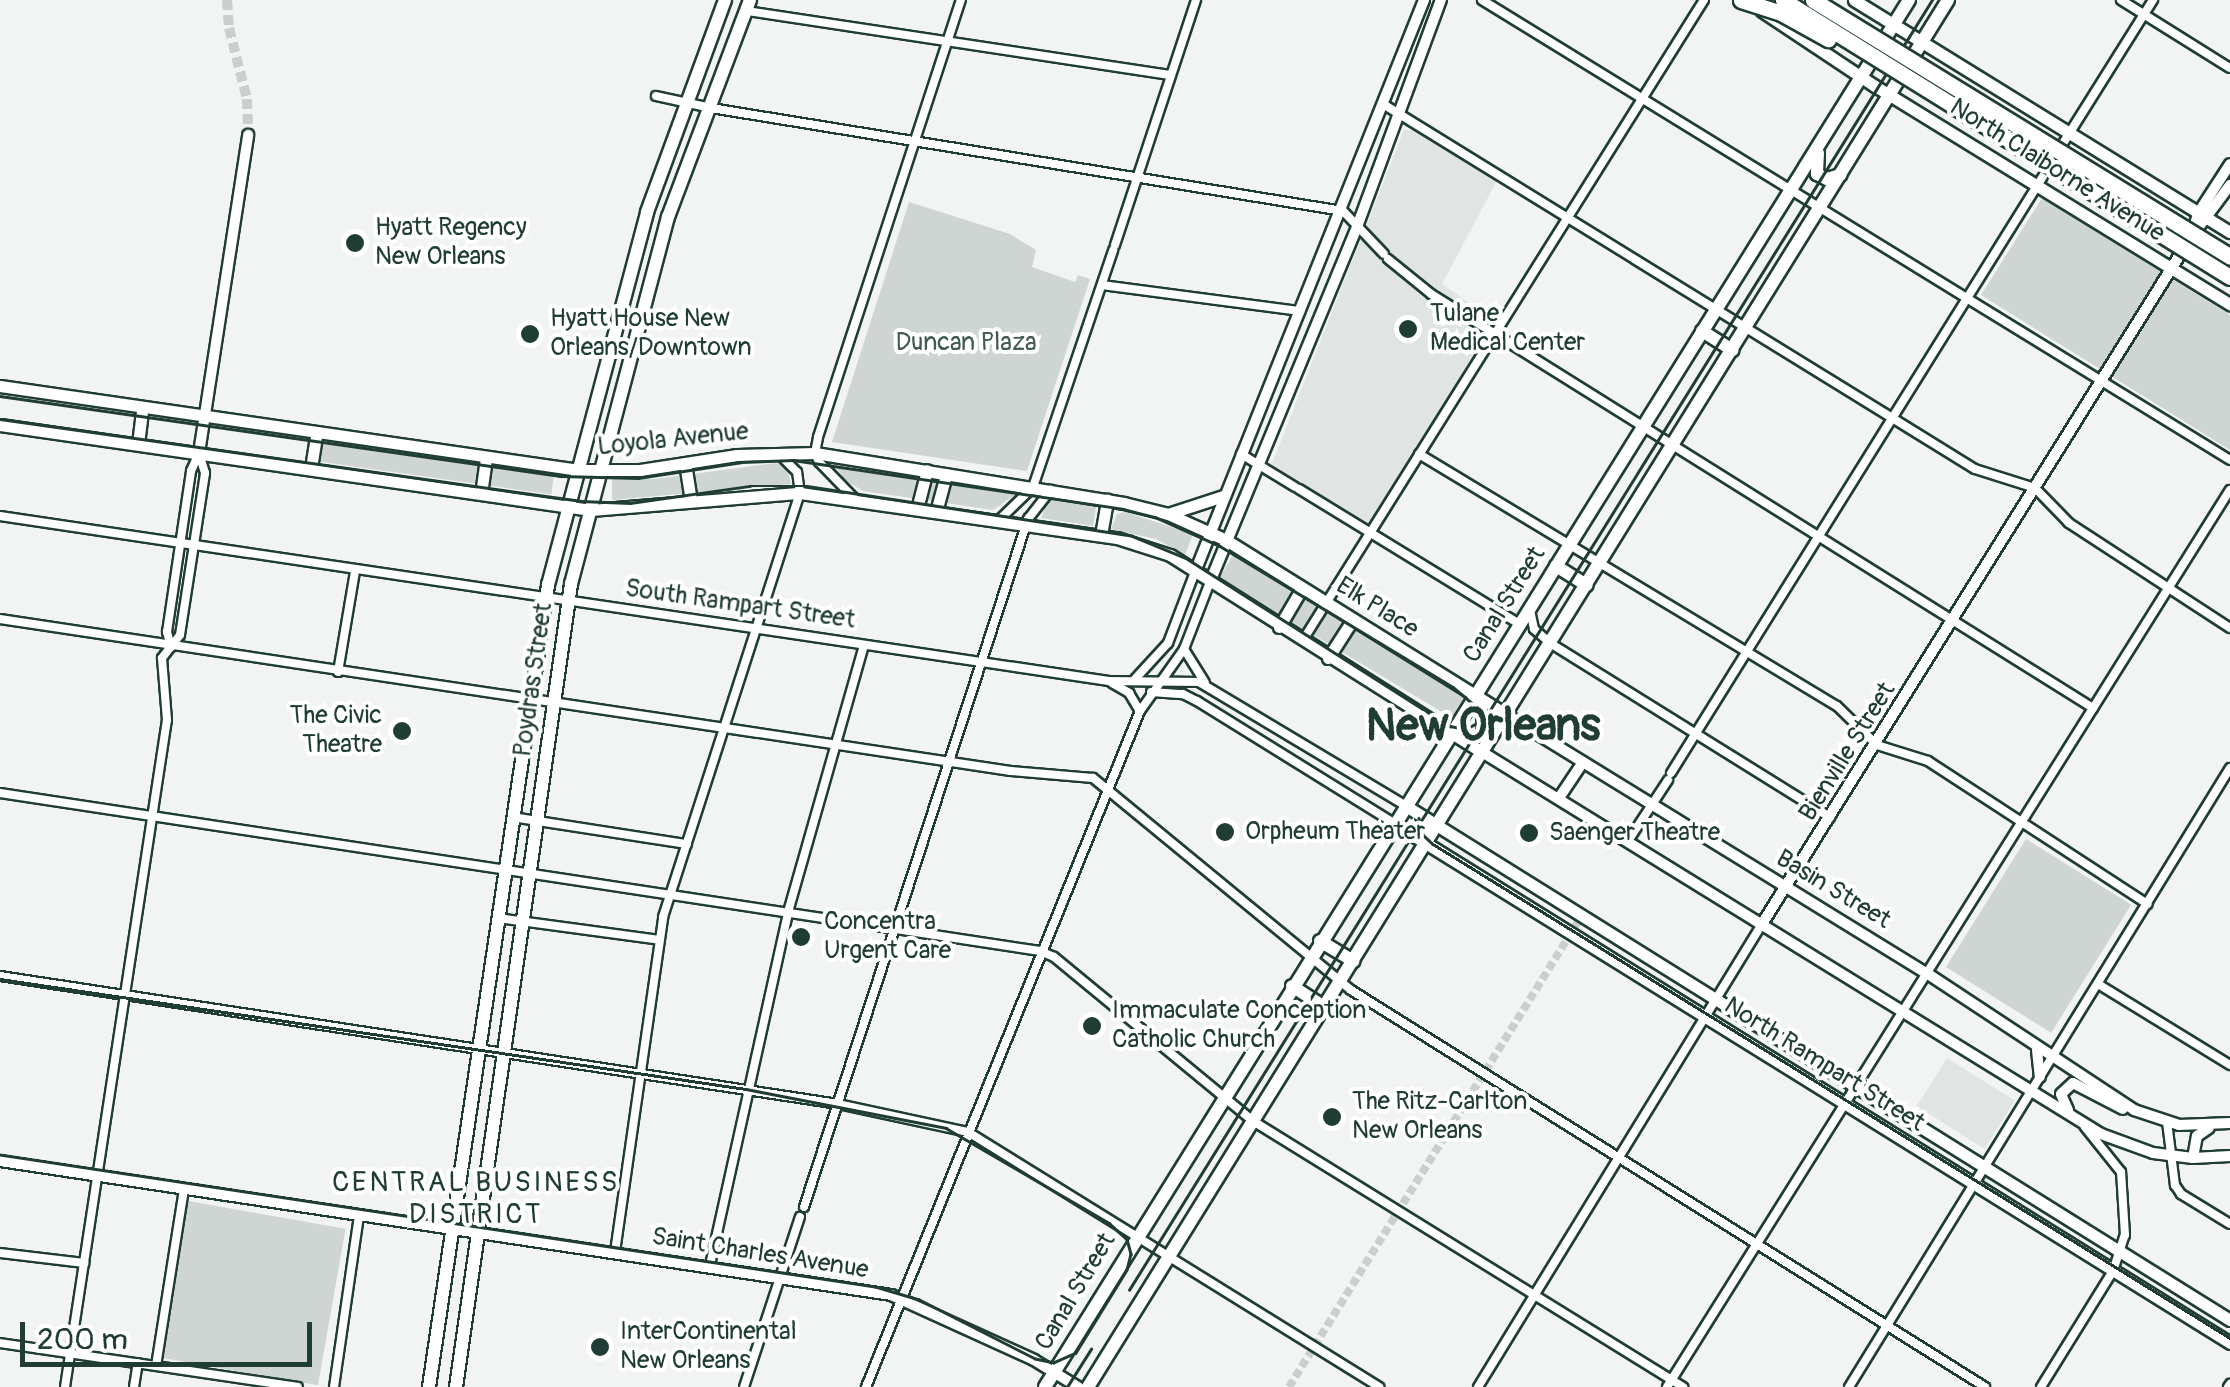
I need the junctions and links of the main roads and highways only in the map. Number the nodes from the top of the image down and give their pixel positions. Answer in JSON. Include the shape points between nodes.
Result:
{"nodes":[{"id":1,"x":725,"y":0,"type":"edge"},
{"id":2,"x":1743,"y":0,"type":"edge"},
{"id":3,"x":1783,"y":0,"type":"edge"},
{"id":4,"x":1813,"y":0,"type":"edge"},
{"id":5,"x":1854,"y":0,"type":"edge"},
{"id":6,"x":1909,"y":0,"type":"edge"},
{"id":7,"x":1948,"y":0,"type":"edge"},
{"id":8,"x":748,"y":5,"type":"edge"},
{"id":9,"x":1893,"y":25,"type":"junction"},
{"id":10,"x":1923,"y":42,"type":"junction"},
{"id":11,"x":1861,"y":77,"type":"junction"},
{"id":12,"x":1890,"y":95,"type":"junction"},
{"id":13,"x":2007,"y":138,"type":"junction"},
{"id":14,"x":1820,"y":146,"type":"junction"},
{"id":15,"x":1840,"y":175,"type":"junction"},
{"id":16,"x":2230,"y":232,"type":"edge"},
{"id":17,"x":2230,"y":256,"type":"edge"},
{"id":18,"x":2230,"y":276,"type":"edge"},
{"id":19,"x":623,"y":302,"type":"junction"},
{"id":20,"x":2230,"y":304,"type":"edge"},
{"id":21,"x":644,"y":308,"type":"junction"},
{"id":22,"x":1702,"y":331,"type":"junction"},
{"id":23,"x":615,"y":332,"type":"junction"},
{"id":24,"x":636,"y":337,"type":"junction"},
{"id":25,"x":1732,"y":350,"type":"junction"},
{"id":26,"x":0,"y":386,"type":"edge"},
{"id":27,"x":142,"y":409,"type":"junction"},
{"id":28,"x":2,"y":424,"type":"edge"},
{"id":29,"x":316,"y":434,"type":"junction"},
{"id":30,"x":138,"y":444,"type":"junction"},
{"id":31,"x":486,"y":458,"type":"junction"},
{"id":32,"x":685,"y":463,"type":"junction"},
{"id":33,"x":311,"y":468,"type":"junction"},
{"id":34,"x":579,"y":470,"type":"junction"},
{"id":35,"x":927,"y":470,"type":"junction"},
{"id":36,"x":601,"y":472,"type":"junction"},
{"id":37,"x":946,"y":474,"type":"junction"},
{"id":38,"x":480,"y":494,"type":"junction"},
{"id":39,"x":1223,"y":496,"type":"road end"},
{"id":40,"x":1107,"y":500,"type":"junction"},
{"id":41,"x":690,"y":501,"type":"junction"},
{"id":42,"x":569,"y":507,"type":"junction"},
{"id":43,"x":918,"y":509,"type":"junction"},
{"id":44,"x":591,"y":510,"type":"junction"},
{"id":45,"x":936,"y":512,"type":"junction"},
{"id":46,"x":1168,"y":514,"type":"junction"},
{"id":47,"x":1101,"y":535,"type":"junction"},
{"id":48,"x":1226,"y":540,"type":"joint"},
{"id":49,"x":1556,"y":566,"type":"junction"},
{"id":50,"x":1586,"y":585,"type":"junction"},
{"id":51,"x":1302,"y":588,"type":"junction"},
{"id":52,"x":1354,"y":619,"type":"junction"},
{"id":53,"x":1278,"y":626,"type":"junction"},
{"id":54,"x":1328,"y":658,"type":"junction"},
{"id":55,"x":1474,"y":696,"type":"junction"},
{"id":56,"x":1505,"y":714,"type":"junction"},
{"id":57,"x":1452,"y":734,"type":"junction"},
{"id":58,"x":1482,"y":752,"type":"junction"},
{"id":59,"x":1406,"y":806,"type":"junction"},
{"id":60,"x":1395,"y":824,"type":"junction"},
{"id":61,"x":1437,"y":825,"type":"junction"},
{"id":62,"x":1426,"y":843,"type":"junction"},
{"id":63,"x":1320,"y":940,"type":"junction"},
{"id":64,"x":1353,"y":961,"type":"junction"},
{"id":65,"x":1292,"y":986,"type":"junction"},
{"id":66,"x":1324,"y":1007,"type":"junction"},
{"id":67,"x":465,"y":1138,"type":"junction"},
{"id":68,"x":493,"y":1142,"type":"junction"},
{"id":69,"x":2230,"y":1320,"type":"edge"},
{"id":70,"x":2230,"y":1344,"type":"edge"},
{"id":71,"x":429,"y":1387,"type":"edge"},
{"id":72,"x":456,"y":1387,"type":"edge"},
{"id":73,"x":1045,"y":1387,"type":"edge"},
{"id":74,"x":1088,"y":1387,"type":"edge"}],
"edges":[{"from":1,"to":19,"type":"main road","name":"Poydras Street","via":[[647,212]]},
{"from":2,"to":11,"type":"main road","name":"North Claiborne Avenue"},
{"from":2,"to":13,"type":"highway","bridge":true,"via":[[1792,18]]},
{"from":3,"to":13,"type":"highway","bridge":true},
{"from":4,"to":17,"type":"highway","bridge":true},
{"from":5,"to":9,"type":"main road","name":"North Claiborne Avenue"},
{"from":6,"to":9,"type":"main road","name":"Canal Street"},
{"from":7,"to":10,"type":"main road"},
{"from":8,"to":21,"type":"main road","name":"Poydras Street","via":[[668,217]]},
{"from":9,"to":10,"type":"main road","name":"North Claiborne Avenue"},
{"from":9,"to":11,"type":"main road","name":"Canal Street"},
{"from":10,"to":12,"type":"main road"},
{"from":10,"to":16,"type":"main road","name":"North Claiborne Avenue"},
{"from":11,"to":12,"type":"main road","name":"North Claiborne Avenue"},
{"from":11,"to":14,"type":"main road","name":"Canal Street"},
{"from":12,"to":15,"type":"main road"},
{"from":12,"to":20,"type":"main road","name":"North Claiborne Avenue"},
{"from":13,"to":18,"type":"highway","bridge":true},
{"from":14,"to":15,"type":"main road","via":[[1816,174]]},
{"from":14,"to":22,"type":"main road","name":"Canal Street"},
{"from":15,"to":25,"type":"main road"},
{"from":19,"to":21,"type":"main road"},
{"from":19,"to":23,"type":"main road","name":"Poydras Street"},
{"from":21,"to":24,"type":"main road","name":"Poydras Street"},
{"from":22,"to":25,"type":"main road"},
{"from":22,"to":49,"type":"main road","name":"Canal Street"},
{"from":23,"to":24,"type":"main road"},
{"from":23,"to":34,"type":"main road","name":"Poydras Street"},
{"from":24,"to":36,"type":"main road","name":"Poydras Street"},
{"from":25,"to":50,"type":"main road"},
{"from":26,"to":27,"type":"main road","name":"Loyola Avenue"},
{"from":27,"to":29,"type":"main road","name":"Loyola Avenue"},
{"from":27,"to":30,"type":"main road"},
{"from":28,"to":30,"type":"main road"},
{"from":29,"to":31,"type":"main road","name":"Loyola Avenue"},
{"from":29,"to":33,"type":"main road"},
{"from":30,"to":33,"type":"main road"},
{"from":31,"to":34,"type":"main road","name":"Loyola Avenue"},
{"from":31,"to":38,"type":"main road"},
{"from":32,"to":35,"type":"main road","name":"Loyola Avenue","via":[[815,454]]},
{"from":32,"to":36,"type":"main road","name":"Loyola Avenue"},
{"from":32,"to":41,"type":"main road"},
{"from":33,"to":38,"type":"main road"},
{"from":34,"to":36,"type":"main road","name":"Loyola Avenue"},
{"from":34,"to":42,"type":"main road","name":"Poydras Street"},
{"from":35,"to":37,"type":"main road","name":"Loyola Avenue"},
{"from":35,"to":43,"type":"main road"},
{"from":36,"to":44,"type":"main road","name":"Poydras Street"},
{"from":37,"to":40,"type":"main road","name":"Loyola Avenue"},
{"from":37,"to":45,"type":"main road"},
{"from":38,"to":42,"type":"main road"},
{"from":39,"to":46,"type":"main road"},
{"from":40,"to":46,"type":"main road","name":"Loyola Avenue"},
{"from":40,"to":47,"type":"main road"},
{"from":41,"to":43,"type":"main road","via":[[800,493]]},
{"from":41,"to":44,"type":"main road"},
{"from":42,"to":44,"type":"main road"},
{"from":42,"to":67,"type":"main road","name":"Poydras Street","via":[[545,600]]},
{"from":43,"to":45,"type":"main road"},
{"from":44,"to":68,"type":"main road","name":"Poydras Street","via":[[568,603]]},
{"from":45,"to":47,"type":"main road"},
{"from":46,"to":48,"type":"main road","name":"Loyola Avenue"},
{"from":47,"to":53,"type":"main road","via":[[1156,549]]},
{"from":48,"to":51,"type":"main road","name":"Elk Place"},
{"from":49,"to":50,"type":"main road"},
{"from":49,"to":55,"type":"main road","name":"Canal Street"},
{"from":50,"to":56,"type":"main road"},
{"from":51,"to":52,"type":"main road","name":"Elk Place"},
{"from":51,"to":53,"type":"main road"},
{"from":52,"to":54,"type":"main road"},
{"from":52,"to":55,"type":"main road","name":"Elk Place"},
{"from":53,"to":54,"type":"main road"},
{"from":54,"to":57,"type":"main road"},
{"from":55,"to":56,"type":"main road","name":"Elk Place"},
{"from":55,"to":57,"type":"main road","name":"Canal Street"},
{"from":56,"to":58,"type":"main road"},
{"from":57,"to":58,"type":"main road"},
{"from":57,"to":59,"type":"main road","name":"Canal Street"},
{"from":58,"to":61,"type":"main road"},
{"from":59,"to":60,"type":"main road","name":"Canal Street"},
{"from":59,"to":61,"type":"main road","name":"South Rampart Street"},
{"from":60,"to":62,"type":"main road","name":"North Rampart Street"},
{"from":60,"to":63,"type":"main road","name":"Canal Street"},
{"from":61,"to":62,"type":"main road"},
{"from":61,"to":69,"type":"main road","name":"North Rampart Street"},
{"from":62,"to":64,"type":"main road"},
{"from":62,"to":70,"type":"main road","name":"North Rampart Street"},
{"from":63,"to":64,"type":"main road"},
{"from":63,"to":65,"type":"main road","name":"Canal Street"},
{"from":64,"to":66,"type":"main road"},
{"from":65,"to":66,"type":"main road"},
{"from":65,"to":73,"type":"main road","name":"Canal Street"},
{"from":66,"to":74,"type":"main road"},
{"from":67,"to":68,"type":"main road"},
{"from":67,"to":71,"type":"main road","name":"Poydras Street"},
{"from":68,"to":72,"type":"main road","name":"Poydras Street"}]}
